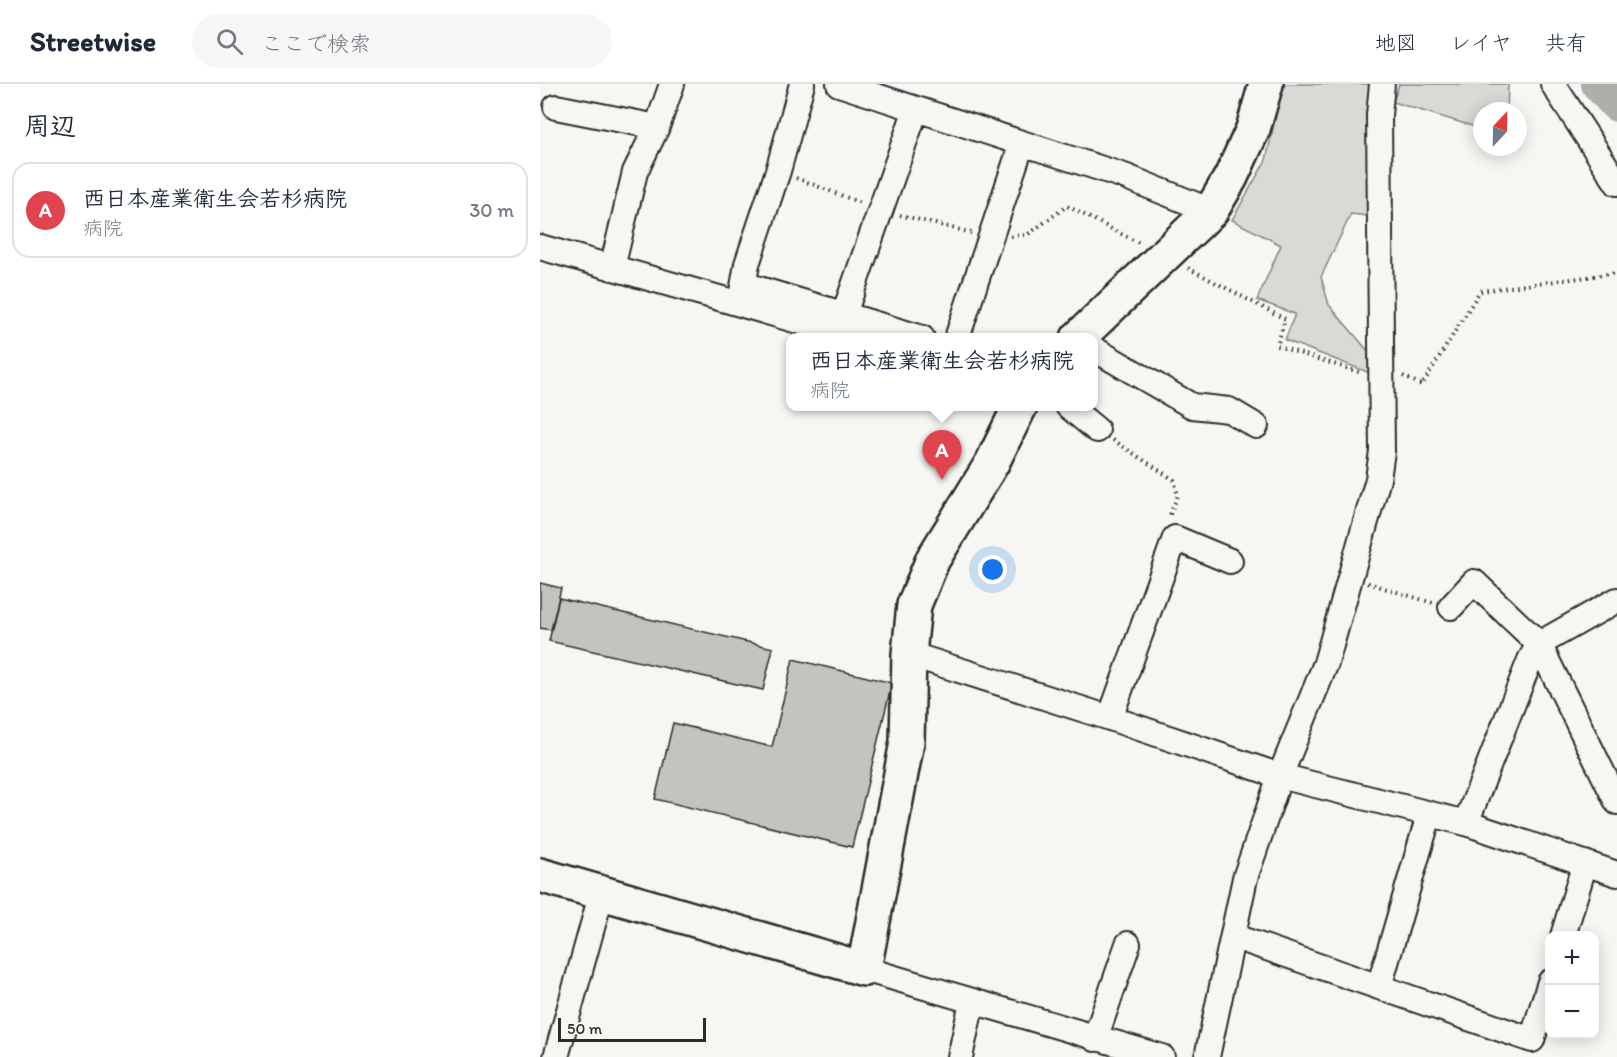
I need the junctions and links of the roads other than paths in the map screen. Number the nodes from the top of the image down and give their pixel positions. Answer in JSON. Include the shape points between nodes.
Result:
{"nodes":[{"id":1,"x":672,"y":84,"type":"edge"},
{"id":2,"x":802,"y":84,"type":"edge"},
{"id":3,"x":839,"y":84,"type":"edge"},
{"id":4,"x":1266,"y":84,"type":"edge"},
{"id":5,"x":1382,"y":84,"type":"edge"},
{"id":6,"x":1553,"y":84,"type":"edge"},
{"id":7,"x":556,"y":107,"type":"dead end"},
{"id":8,"x":916,"y":109,"type":"junction"},
{"id":9,"x":657,"y":127,"type":"junction"},
{"id":10,"x":1022,"y":143,"type":"junction"},
{"id":11,"x":1617,"y":183,"type":"edge"},
{"id":12,"x":1211,"y":211,"type":"junction"},
{"id":13,"x":540,"y":247,"type":"edge"},
{"id":14,"x":612,"y":268,"type":"junction"},
{"id":15,"x":743,"y":294,"type":"junction"},
{"id":16,"x":844,"y":314,"type":"junction"},
{"id":17,"x":843,"y":333,"type":"edge"},
{"id":18,"x":906,"y":333,"type":"edge"},
{"id":19,"x":959,"y":333,"type":"edge"},
{"id":20,"x":1083,"y":333,"type":"edge"},
{"id":21,"x":1098,"y":352,"type":"edge"},
{"id":22,"x":1018,"y":411,"type":"edge"},
{"id":23,"x":1074,"y":411,"type":"edge"},
{"id":24,"x":1256,"y":426,"type":"dead end"},
{"id":25,"x":1097,"y":430,"type":"road end"},
{"id":26,"x":1230,"y":561,"type":"dead end"},
{"id":27,"x":1617,"y":600,"type":"edge"},
{"id":28,"x":1451,"y":607,"type":"road end"},
{"id":29,"x":1539,"y":644,"type":"junction"},
{"id":30,"x":909,"y":654,"type":"junction"},
{"id":31,"x":1110,"y":718,"type":"junction"},
{"id":32,"x":1280,"y":776,"type":"junction"},
{"id":33,"x":1617,"y":802,"type":"edge"},
{"id":34,"x":1429,"y":815,"type":"junction"},
{"id":35,"x":1466,"y":823,"type":"junction"},
{"id":36,"x":1585,"y":863,"type":"junction"},
{"id":37,"x":1617,"y":874,"type":"edge"},
{"id":38,"x":540,"y":875,"type":"edge"},
{"id":39,"x":602,"y":892,"type":"junction"},
{"id":40,"x":1565,"y":931,"type":"edge"},
{"id":41,"x":1235,"y":936,"type":"junction"},
{"id":42,"x":1128,"y":944,"type":"dead end"},
{"id":43,"x":864,"y":969,"type":"junction"},
{"id":44,"x":1549,"y":985,"type":"edge"},
{"id":45,"x":1379,"y":987,"type":"junction"},
{"id":46,"x":972,"y":1002,"type":"junction"},
{"id":47,"x":1095,"y":1039,"type":"junction"},
{"id":48,"x":1531,"y":1048,"type":"edge"},
{"id":49,"x":556,"y":1057,"type":"edge"},
{"id":50,"x":960,"y":1057,"type":"edge"},
{"id":51,"x":1162,"y":1057,"type":"edge"},
{"id":52,"x":1207,"y":1057,"type":"edge"}],
"edges":[{"from":1,"to":9,"type":"street"},
{"from":2,"to":15,"type":"street","via":[[747,264]]},
{"from":3,"to":8,"type":"street"},
{"from":4,"to":12,"type":"street","via":[[1253,129]]},
{"from":5,"to":32,"type":"street","via":[[1382,451],[1378,479],[1326,663]]},
{"from":6,"to":11,"type":"street"},
{"from":7,"to":9,"type":"street"},
{"from":8,"to":10,"type":"street"},
{"from":8,"to":16,"type":"street"},
{"from":9,"to":14,"type":"street","via":[[635,172]]},
{"from":10,"to":12,"type":"street","via":[[1124,176]]},
{"from":10,"to":19,"type":"street"},
{"from":12,"to":20,"type":"street"},
{"from":13,"to":14,"type":"street"},
{"from":14,"to":15,"type":"street"},
{"from":15,"to":16,"type":"street"},
{"from":15,"to":17,"type":"street"},
{"from":16,"to":18,"type":"street"},
{"from":21,"to":24,"type":"street","via":[[1192,406],[1229,410]]},
{"from":22,"to":30,"type":"street","via":[[992,463],[933,559],[914,605]]},
{"from":23,"to":25,"type":"street"},
{"from":26,"to":31,"type":"street","via":[[1175,538]]},
{"from":27,"to":29,"type":"street"},
{"from":28,"to":29,"type":"street","via":[[1474,582]]},
{"from":29,"to":33,"type":"street"},
{"from":29,"to":35,"type":"street"},
{"from":30,"to":31,"type":"street"},
{"from":30,"to":43,"type":"street","via":[[907,742]]},
{"from":31,"to":32,"type":"street"},
{"from":32,"to":34,"type":"street"},
{"from":32,"to":41,"type":"street","via":[[1245,878]]},
{"from":34,"to":35,"type":"street"},
{"from":34,"to":45,"type":"street"},
{"from":35,"to":36,"type":"street"},
{"from":36,"to":37,"type":"street"},
{"from":36,"to":40,"type":"street"},
{"from":38,"to":39,"type":"street"},
{"from":39,"to":43,"type":"street"},
{"from":39,"to":49,"type":"street"},
{"from":41,"to":45,"type":"street"},
{"from":41,"to":52,"type":"street"},
{"from":42,"to":47,"type":"street"},
{"from":43,"to":46,"type":"street"},
{"from":44,"to":48,"type":"street"},
{"from":45,"to":48,"type":"street"},
{"from":46,"to":47,"type":"street"},
{"from":46,"to":50,"type":"street"},
{"from":47,"to":51,"type":"street"}]}
